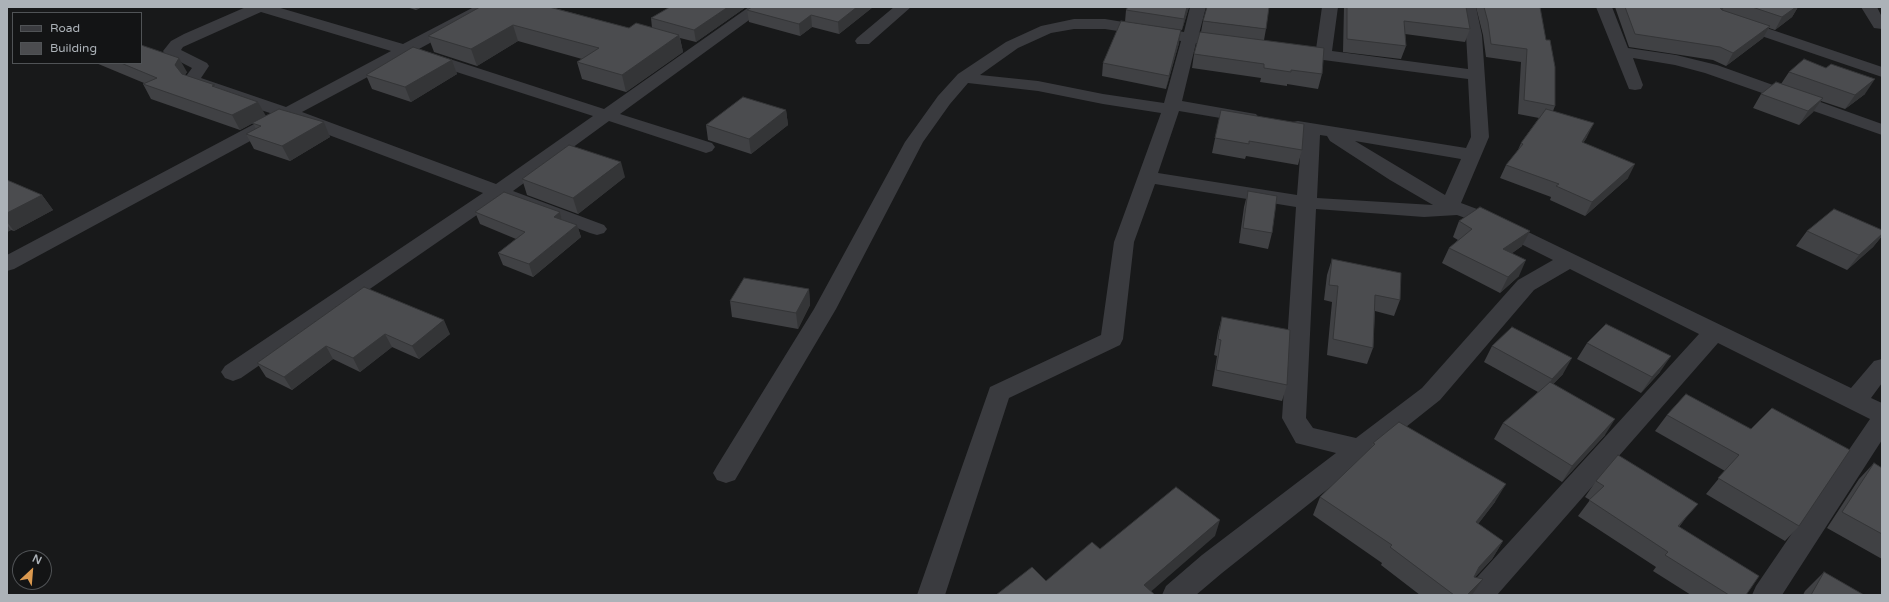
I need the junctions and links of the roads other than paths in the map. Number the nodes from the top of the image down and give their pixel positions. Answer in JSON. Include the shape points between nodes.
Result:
{"nodes":[{"id":1,"x":260,"y":7,"type":"edge"},
{"id":2,"x":485,"y":7,"type":"edge"},
{"id":3,"x":759,"y":7,"type":"edge"},
{"id":4,"x":903,"y":7,"type":"edge"},
{"id":5,"x":1198,"y":7,"type":"edge"},
{"id":6,"x":1330,"y":7,"type":"edge"},
{"id":7,"x":1468,"y":7,"type":"edge"},
{"id":8,"x":1604,"y":7,"type":"edge"},
{"id":9,"x":1869,"y":7,"type":"edge"},
{"id":10,"x":1721,"y":18,"type":"edge"},
{"id":11,"x":1879,"y":25,"type":"dead end"},
{"id":12,"x":1189,"y":38,"type":"junction"},
{"id":13,"x":862,"y":42,"type":"dead end"},
{"id":14,"x":676,"y":44,"type":"edge"},
{"id":15,"x":1243,"y":45,"type":"edge"},
{"id":16,"x":1274,"y":49,"type":"edge"},
{"id":17,"x":405,"y":50,"type":"junction"},
{"id":18,"x":699,"y":50,"type":"junction"},
{"id":19,"x":1622,"y":52,"type":"junction"},
{"id":20,"x":1323,"y":55,"type":"junction"},
{"id":21,"x":1882,"y":72,"type":"edge"},
{"id":22,"x":1476,"y":75,"type":"junction"},
{"id":23,"x":964,"y":78,"type":"junction"},
{"id":24,"x":1635,"y":85,"type":"dead end"},
{"id":25,"x":1172,"y":107,"type":"junction"},
{"id":26,"x":288,"y":113,"type":"junction"},
{"id":27,"x":607,"y":115,"type":"junction"},
{"id":28,"x":1320,"y":130,"type":"junction"},
{"id":29,"x":1882,"y":130,"type":"edge"},
{"id":30,"x":706,"y":147,"type":"dead end"},
{"id":31,"x":1472,"y":155,"type":"junction"},
{"id":32,"x":1148,"y":177,"type":"junction"},
{"id":33,"x":498,"y":192,"type":"junction"},
{"id":34,"x":1308,"y":203,"type":"junction"},
{"id":35,"x":1455,"y":207,"type":"junction"},
{"id":36,"x":597,"y":229,"type":"dead end"},
{"id":37,"x":1569,"y":260,"type":"junction"},
{"id":38,"x":7,"y":264,"type":"edge"},
{"id":39,"x":1714,"y":332,"type":"junction"},
{"id":40,"x":1882,"y":368,"type":"edge"},
{"id":41,"x":233,"y":372,"type":"dead end"},
{"id":42,"x":1855,"y":400,"type":"junction"},
{"id":43,"x":1882,"y":414,"type":"edge"},
{"id":44,"x":1882,"y":420,"type":"edge"},
{"id":45,"x":1359,"y":449,"type":"junction"},
{"id":46,"x":726,"y":473,"type":"dead end"},
{"id":47,"x":931,"y":595,"type":"edge"},
{"id":48,"x":1176,"y":595,"type":"edge"},
{"id":49,"x":1479,"y":595,"type":"edge"},
{"id":50,"x":1766,"y":595,"type":"edge"}],
"edges":[{"from":1,"to":17,"type":"street"},
{"from":1,"to":26,"type":"street","via":[[190,37],[177,44],[171,52],[201,66],[192,79],[197,83]]},
{"from":2,"to":17,"type":"street"},
{"from":3,"to":18,"type":"street"},
{"from":4,"to":13,"type":"street"},
{"from":5,"to":12,"type":"street"},
{"from":6,"to":20,"type":"street"},
{"from":7,"to":22,"type":"street","via":[[1474,35]]},
{"from":8,"to":19,"type":"street"},
{"from":9,"to":11,"type":"street"},
{"from":10,"to":21,"type":"street"},
{"from":12,"to":15,"type":"street"},
{"from":12,"to":23,"type":"street","via":[[1105,24],[1074,24],[1048,29],[1012,45]]},
{"from":12,"to":25,"type":"street"},
{"from":14,"to":18,"type":"street"},
{"from":16,"to":20,"type":"street"},
{"from":17,"to":26,"type":"street"},
{"from":17,"to":27,"type":"street"},
{"from":18,"to":27,"type":"street"},
{"from":19,"to":24,"type":"street"},
{"from":19,"to":29,"type":"street","via":[[1710,68]]},
{"from":20,"to":22,"type":"street"},
{"from":22,"to":31,"type":"street","via":[[1480,137]]},
{"from":23,"to":25,"type":"street","via":[[1038,86],[1103,99]]},
{"from":23,"to":46,"type":"street","via":[[944,100],[914,142],[825,309]]},
{"from":25,"to":28,"type":"street"},
{"from":25,"to":32,"type":"street"},
{"from":26,"to":33,"type":"street"},
{"from":26,"to":38,"type":"street"},
{"from":27,"to":30,"type":"street"},
{"from":27,"to":33,"type":"street"},
{"from":28,"to":31,"type":"street"},
{"from":28,"to":34,"type":"street"},
{"from":28,"to":35,"type":"street"},
{"from":31,"to":35,"type":"street"},
{"from":32,"to":34,"type":"street"},
{"from":32,"to":47,"type":"street","via":[[1124,242],[1112,339],[999,393]]},
{"from":33,"to":36,"type":"street"},
{"from":33,"to":41,"type":"street"},
{"from":34,"to":35,"type":"street","via":[[1424,211]]},
{"from":34,"to":45,"type":"street","via":[[1294,418],[1305,436]]},
{"from":35,"to":37,"type":"street","via":[[1486,219]]},
{"from":37,"to":39,"type":"street"},
{"from":37,"to":45,"type":"street","via":[[1526,285],[1431,394]]},
{"from":39,"to":42,"type":"street"},
{"from":39,"to":49,"type":"street"},
{"from":40,"to":42,"type":"street"},
{"from":42,"to":43,"type":"street"},
{"from":44,"to":50,"type":"street"},
{"from":45,"to":48,"type":"street"}]}
